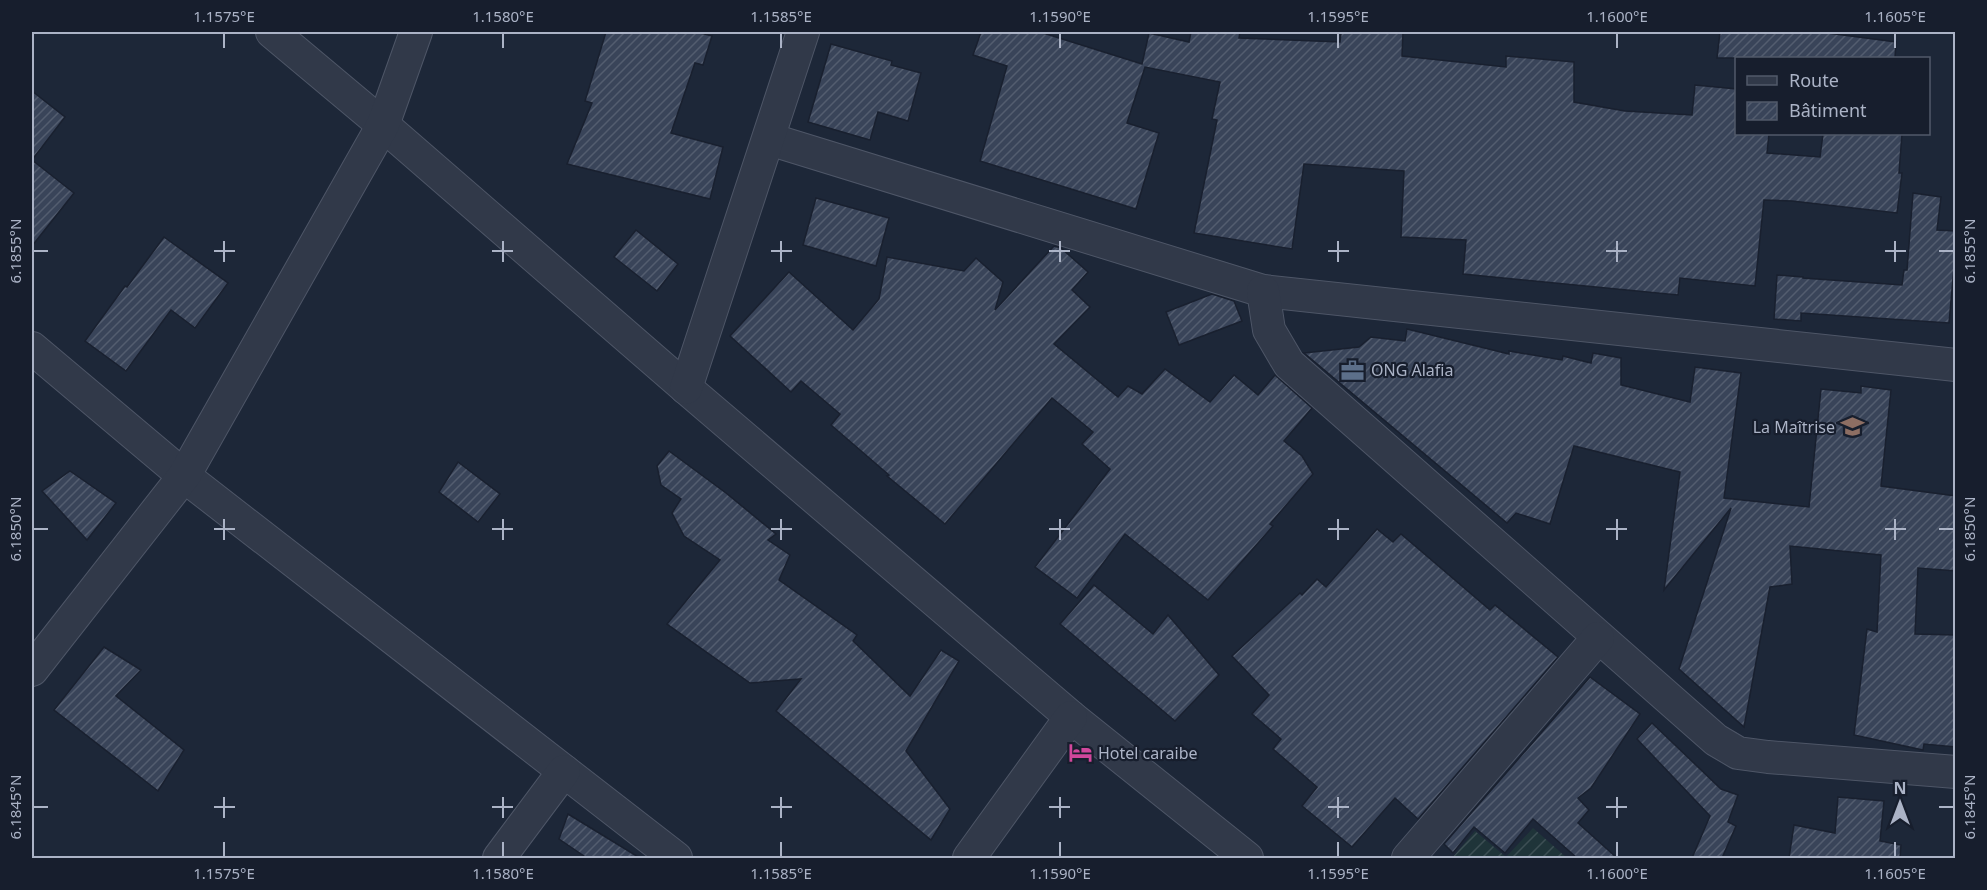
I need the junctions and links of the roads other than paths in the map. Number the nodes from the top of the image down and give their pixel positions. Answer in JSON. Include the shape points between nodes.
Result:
{"nodes":[{"id":1,"x":272,"y":32,"type":"edge"},
{"id":2,"x":416,"y":32,"type":"edge"},
{"id":3,"x":803,"y":32,"type":"edge"},
{"id":4,"x":383,"y":125,"type":"junction"},
{"id":5,"x":769,"y":139,"type":"junction"},
{"id":6,"x":1263,"y":291,"type":"junction"},
{"id":7,"x":32,"y":348,"type":"edge"},
{"id":8,"x":1956,"y":365,"type":"edge"},
{"id":9,"x":686,"y":388,"type":"junction"},
{"id":10,"x":184,"y":476,"type":"junction"},
{"id":11,"x":1598,"y":638,"type":"junction"},
{"id":12,"x":32,"y":670,"type":"edge"},
{"id":13,"x":1071,"y":717,"type":"junction"},
{"id":14,"x":564,"y":771,"type":"junction"},
{"id":15,"x":1956,"y":772,"type":"edge"},
{"id":16,"x":499,"y":858,"type":"edge"},
{"id":17,"x":676,"y":858,"type":"edge"},
{"id":18,"x":969,"y":858,"type":"edge"},
{"id":19,"x":1247,"y":858,"type":"edge"},
{"id":20,"x":1408,"y":858,"type":"edge"}],
"edges":[{"from":1,"to":4,"type":"street"},
{"from":2,"to":4,"type":"street"},
{"from":3,"to":5,"type":"street"},
{"from":4,"to":9,"type":"street"},
{"from":4,"to":10,"type":"street"},
{"from":5,"to":6,"type":"street"},
{"from":5,"to":9,"type":"street"},
{"from":6,"to":8,"type":"street"},
{"from":6,"to":11,"type":"street","via":[[1269,330],[1289,364]]},
{"from":7,"to":10,"type":"street"},
{"from":9,"to":13,"type":"street"},
{"from":10,"to":12,"type":"street"},
{"from":10,"to":14,"type":"street"},
{"from":11,"to":15,"type":"street","via":[[1716,740],[1738,753]]},
{"from":11,"to":20,"type":"street"},
{"from":13,"to":18,"type":"street"},
{"from":13,"to":19,"type":"street"},
{"from":14,"to":16,"type":"street"},
{"from":14,"to":17,"type":"street"}]}
